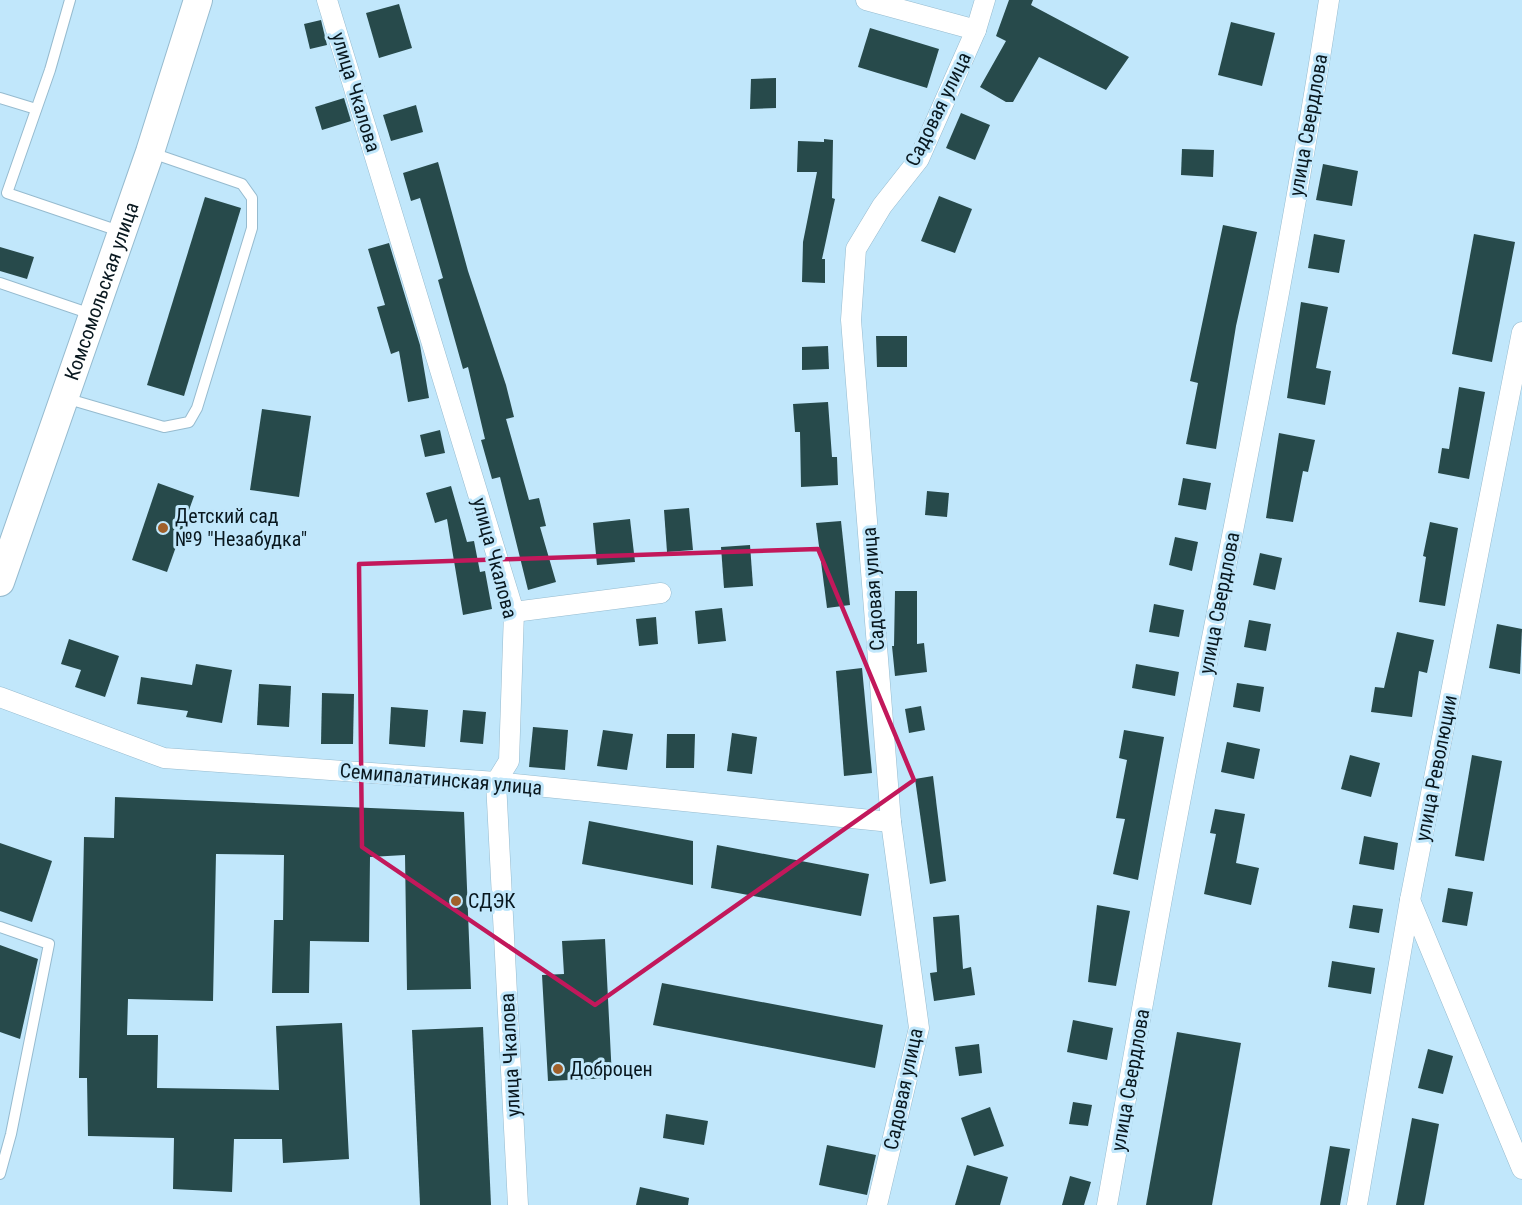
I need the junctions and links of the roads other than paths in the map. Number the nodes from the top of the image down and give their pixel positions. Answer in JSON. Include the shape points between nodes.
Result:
{"nodes":[{"id":1,"x":70,"y":0,"type":"edge"},
{"id":2,"x":198,"y":0,"type":"edge"},
{"id":3,"x":327,"y":0,"type":"edge"},
{"id":4,"x":866,"y":0,"type":"edge"},
{"id":5,"x":986,"y":0,"type":"edge"},
{"id":6,"x":1329,"y":0,"type":"edge"},
{"id":7,"x":976,"y":30,"type":"junction"},
{"id":8,"x":0,"y":99,"type":"edge"},
{"id":9,"x":36,"y":110,"type":"junction"},
{"id":10,"x":150,"y":152,"type":"junction"},
{"id":11,"x":122,"y":232,"type":"junction"},
{"id":12,"x":0,"y":284,"type":"edge"},
{"id":13,"x":94,"y":315,"type":"junction"},
{"id":14,"x":1522,"y":332,"type":"edge"},
{"id":15,"x":64,"y":398,"type":"junction"},
{"id":16,"x":0,"y":582,"type":"edge"},
{"id":17,"x":661,"y":593,"type":"dead end"},
{"id":18,"x":514,"y":612,"type":"junction"},
{"id":19,"x":0,"y":697,"type":"edge"},
{"id":20,"x":496,"y":782,"type":"junction"},
{"id":21,"x":891,"y":822,"type":"junction"},
{"id":22,"x":1410,"y":900,"type":"junction"},
{"id":23,"x":0,"y":927,"type":"edge"},
{"id":24,"x":1522,"y":1169,"type":"edge"},
{"id":25,"x":0,"y":1174,"type":"edge"},
{"id":26,"x":518,"y":1205,"type":"edge"},
{"id":27,"x":877,"y":1205,"type":"edge"},
{"id":28,"x":1107,"y":1205,"type":"edge"},
{"id":29,"x":1357,"y":1205,"type":"edge"}],
"edges":[{"from":1,"to":9,"type":"lane"},
{"from":2,"to":10,"type":"main road","name":"Комсомольская улица"},
{"from":3,"to":18,"type":"street","name":"улица Чкалова"},
{"from":4,"to":7,"type":"street"},
{"from":5,"to":7,"type":"street","name":"Садовая улица"},
{"from":6,"to":28,"type":"street","name":"улица Свердлова","via":[[1266,363]]},
{"from":7,"to":21,"type":"street","name":"Садовая улица","via":[[919,159],[882,206],[856,249],[851,320]]},
{"from":8,"to":9,"type":"lane"},
{"from":9,"to":11,"type":"lane","via":[[7,193]]},
{"from":10,"to":11,"type":"main road","name":"Комсомольская улица"},
{"from":10,"to":15,"type":"lane","via":[[242,184],[252,198],[252,228],[197,408],[189,422],[164,427]]},
{"from":11,"to":13,"type":"main road","name":"Комсомольская улица"},
{"from":12,"to":13,"type":"lane"},
{"from":13,"to":15,"type":"main road","name":"Комсомольская улица"},
{"from":14,"to":22,"type":"street","name":"улица Революции"},
{"from":15,"to":16,"type":"main road","name":"Комсомольская улица"},
{"from":17,"to":18,"type":"street"},
{"from":18,"to":20,"type":"street","name":"улица Чкалова","via":[[509,761]]},
{"from":19,"to":20,"type":"street","name":"Семипалатинская улица","via":[[164,758]]},
{"from":20,"to":21,"type":"street","name":"Семипалатинская улица"},
{"from":20,"to":26,"type":"street","name":"улица Чкалова"},
{"from":21,"to":27,"type":"street","name":"Садовая улица","via":[[918,1029]]},
{"from":22,"to":24,"type":"street"},
{"from":22,"to":29,"type":"street","name":"улица Революции"},
{"from":23,"to":25,"type":"lane","via":[[49,944]]}]}
